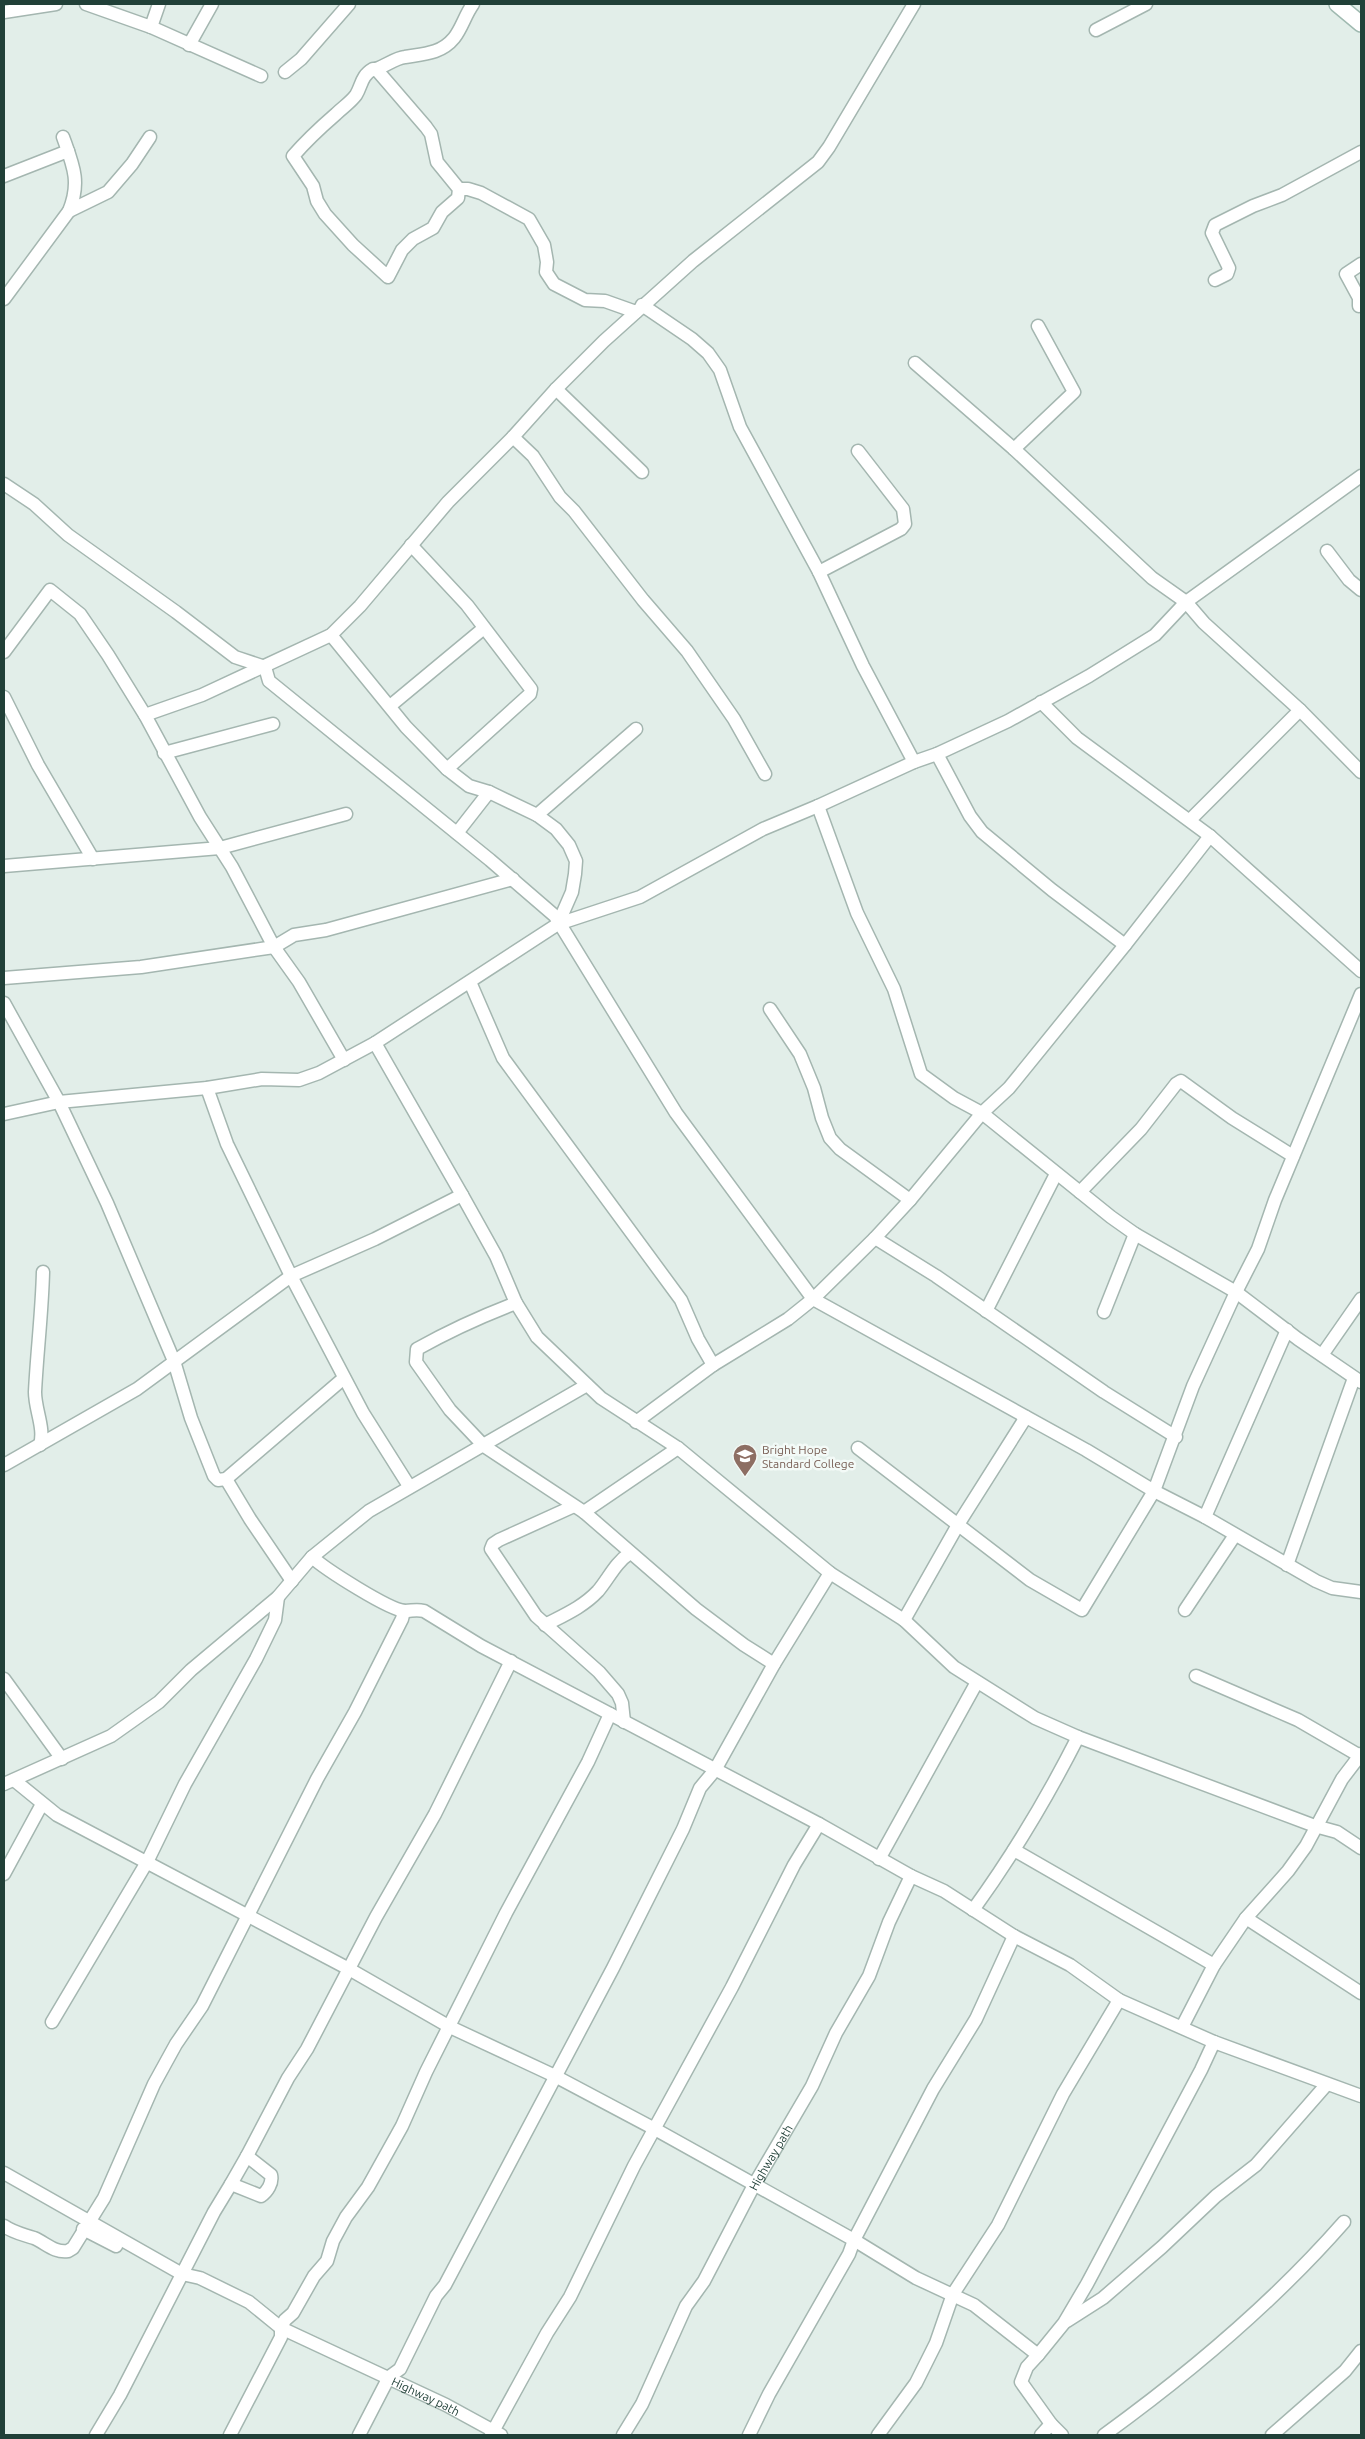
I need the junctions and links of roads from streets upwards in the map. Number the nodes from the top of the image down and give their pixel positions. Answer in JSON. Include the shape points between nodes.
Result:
{"nodes":[{"id":1,"x":56,"y":4,"type":"edge"},
{"id":2,"x":86,"y":4,"type":"edge"},
{"id":3,"x":159,"y":4,"type":"edge"},
{"id":4,"x":212,"y":4,"type":"edge"},
{"id":5,"x":349,"y":4,"type":"edge"},
{"id":6,"x":473,"y":4,"type":"edge"},
{"id":7,"x":914,"y":4,"type":"edge"},
{"id":8,"x":1146,"y":4,"type":"edge"},
{"id":9,"x":1336,"y":4,"type":"edge"},
{"id":10,"x":4,"y":12,"type":"edge"},
{"id":11,"x":1361,"y":24,"type":"edge"},
{"id":12,"x":151,"y":27,"type":"junction"},
{"id":13,"x":1096,"y":30,"type":"dead end"},
{"id":14,"x":189,"y":45,"type":"junction"},
{"id":15,"x":382,"y":70,"type":"junction"},
{"id":16,"x":285,"y":72,"type":"dead end"},
{"id":17,"x":261,"y":76,"type":"dead end"},
{"id":18,"x":62,"y":137,"type":"dead end"},
{"id":19,"x":150,"y":137,"type":"dead end"},
{"id":20,"x":68,"y":151,"type":"junction"},
{"id":21,"x":1361,"y":152,"type":"edge"},
{"id":22,"x":4,"y":176,"type":"edge"},
{"id":23,"x":459,"y":190,"type":"junction"},
{"id":24,"x":70,"y":211,"type":"junction"},
{"id":25,"x":1361,"y":264,"type":"edge"},
{"id":26,"x":1215,"y":280,"type":"dead end"},
{"id":27,"x":4,"y":300,"type":"edge"},
{"id":28,"x":1359,"y":306,"type":"dead end"},
{"id":29,"x":639,"y":309,"type":"junction"},
{"id":30,"x":1038,"y":326,"type":"dead end"},
{"id":31,"x":915,"y":363,"type":"dead end"},
{"id":32,"x":556,"y":389,"type":"junction"},
{"id":33,"x":513,"y":437,"type":"junction"},
{"id":34,"x":1014,"y":449,"type":"junction"},
{"id":35,"x":858,"y":451,"type":"dead end"},
{"id":36,"x":642,"y":472,"type":"dead end"},
{"id":37,"x":1361,"y":476,"type":"edge"},
{"id":38,"x":4,"y":484,"type":"edge"},
{"id":39,"x":411,"y":545,"type":"junction"},
{"id":40,"x":1326,"y":552,"type":"dead end"},
{"id":41,"x":819,"y":572,"type":"junction"},
{"id":42,"x":1361,"y":590,"type":"edge"},
{"id":43,"x":1186,"y":602,"type":"junction"},
{"id":44,"x":484,"y":628,"type":"junction"},
{"id":45,"x":331,"y":635,"type":"junction"},
{"id":46,"x":4,"y":652,"type":"edge"},
{"id":47,"x":264,"y":667,"type":"junction"},
{"id":48,"x":4,"y":698,"type":"edge"},
{"id":49,"x":1041,"y":702,"type":"junction"},
{"id":50,"x":390,"y":706,"type":"junction"},
{"id":51,"x":1300,"y":710,"type":"junction"},
{"id":52,"x":144,"y":715,"type":"junction"},
{"id":53,"x":273,"y":724,"type":"dead end"},
{"id":54,"x":636,"y":730,"type":"dead end"},
{"id":55,"x":164,"y":753,"type":"junction"},
{"id":56,"x":937,"y":754,"type":"junction"},
{"id":57,"x":914,"y":762,"type":"junction"},
{"id":58,"x":447,"y":769,"type":"junction"},
{"id":59,"x":1361,"y":772,"type":"edge"},
{"id":60,"x":765,"y":774,"type":"dead end"},
{"id":61,"x":489,"y":792,"type":"junction"},
{"id":62,"x":818,"y":806,"type":"junction"},
{"id":63,"x":346,"y":814,"type":"dead end"},
{"id":64,"x":537,"y":815,"type":"junction"},
{"id":65,"x":1190,"y":820,"type":"junction"},
{"id":66,"x":457,"y":833,"type":"junction"},
{"id":67,"x":1210,"y":836,"type":"junction"},
{"id":68,"x":220,"y":848,"type":"junction"},
{"id":69,"x":93,"y":859,"type":"junction"},
{"id":70,"x":4,"y":866,"type":"edge"},
{"id":71,"x":513,"y":880,"type":"junction"},
{"id":72,"x":558,"y":924,"type":"junction"},
{"id":73,"x":1126,"y":945,"type":"junction"},
{"id":74,"x":274,"y":946,"type":"junction"},
{"id":75,"x":1361,"y":970,"type":"edge"},
{"id":76,"x":4,"y":978,"type":"edge"},
{"id":77,"x":470,"y":982,"type":"junction"},
{"id":78,"x":1361,"y":994,"type":"edge"},
{"id":79,"x":4,"y":1003,"type":"edge"},
{"id":80,"x":770,"y":1010,"type":"dead end"},
{"id":81,"x":375,"y":1043,"type":"junction"},
{"id":82,"x":344,"y":1060,"type":"junction"},
{"id":83,"x":207,"y":1088,"type":"junction"},
{"id":84,"x":59,"y":1102,"type":"junction"},
{"id":85,"x":982,"y":1113,"type":"junction"},
{"id":86,"x":4,"y":1114,"type":"edge"},
{"id":87,"x":1293,"y":1156,"type":"junction"},
{"id":88,"x":1056,"y":1174,"type":"junction"},
{"id":89,"x":1080,"y":1192,"type":"junction"},
{"id":90,"x":462,"y":1195,"type":"junction"},
{"id":91,"x":910,"y":1200,"type":"junction"},
{"id":92,"x":1135,"y":1234,"type":"junction"},
{"id":93,"x":875,"y":1238,"type":"junction"},
{"id":94,"x":43,"y":1272,"type":"dead end"},
{"id":95,"x":291,"y":1276,"type":"junction"},
{"id":96,"x":1236,"y":1292,"type":"junction"},
{"id":97,"x":813,"y":1299,"type":"junction"},
{"id":98,"x":1361,"y":1299,"type":"edge"},
{"id":99,"x":516,"y":1303,"type":"junction"},
{"id":100,"x":986,"y":1311,"type":"junction"},
{"id":101,"x":1104,"y":1312,"type":"dead end"},
{"id":102,"x":1286,"y":1330,"type":"junction"},
{"id":103,"x":1322,"y":1355,"type":"junction"},
{"id":104,"x":174,"y":1361,"type":"junction"},
{"id":105,"x":713,"y":1365,"type":"junction"},
{"id":106,"x":344,"y":1378,"type":"junction"},
{"id":107,"x":1358,"y":1380,"type":"edge"},
{"id":108,"x":587,"y":1385,"type":"junction"},
{"id":109,"x":1026,"y":1417,"type":"junction"},
{"id":110,"x":636,"y":1422,"type":"junction"},
{"id":111,"x":1176,"y":1437,"type":"junction"},
{"id":112,"x":44,"y":1440,"type":"junction"},
{"id":113,"x":484,"y":1446,"type":"junction"},
{"id":114,"x":678,"y":1448,"type":"junction"},
{"id":115,"x":858,"y":1448,"type":"dead end"},
{"id":116,"x":4,"y":1465,"type":"edge"},
{"id":117,"x":226,"y":1479,"type":"junction"},
{"id":118,"x":409,"y":1486,"type":"junction"},
{"id":119,"x":1154,"y":1492,"type":"junction"},
{"id":120,"x":579,"y":1509,"type":"junction"},
{"id":121,"x":1205,"y":1517,"type":"junction"},
{"id":122,"x":959,"y":1523,"type":"junction"},
{"id":123,"x":1235,"y":1535,"type":"junction"},
{"id":124,"x":613,"y":1539,"type":"junction"},
{"id":125,"x":630,"y":1553,"type":"junction"},
{"id":126,"x":312,"y":1557,"type":"junction"},
{"id":127,"x":619,"y":1560,"type":"junction"},
{"id":128,"x":1287,"y":1565,"type":"junction"},
{"id":129,"x":830,"y":1573,"type":"junction"},
{"id":130,"x":292,"y":1581,"type":"junction"},
{"id":131,"x":1361,"y":1592,"type":"edge"},
{"id":132,"x":278,"y":1597,"type":"junction"},
{"id":133,"x":1185,"y":1610,"type":"dead end"},
{"id":134,"x":404,"y":1611,"type":"junction"},
{"id":135,"x":904,"y":1620,"type":"junction"},
{"id":136,"x":545,"y":1625,"type":"junction"},
{"id":137,"x":511,"y":1662,"type":"junction"},
{"id":138,"x":774,"y":1664,"type":"junction"},
{"id":139,"x":1196,"y":1676,"type":"dead end"},
{"id":140,"x":4,"y":1679,"type":"edge"},
{"id":141,"x":977,"y":1682,"type":"junction"},
{"id":142,"x":610,"y":1714,"type":"junction"},
{"id":143,"x":624,"y":1722,"type":"junction"},
{"id":144,"x":1078,"y":1738,"type":"junction"},
{"id":145,"x":1361,"y":1755,"type":"edge"},
{"id":146,"x":62,"y":1759,"type":"junction"},
{"id":147,"x":715,"y":1770,"type":"junction"},
{"id":148,"x":9,"y":1782,"type":"edge"},
{"id":149,"x":42,"y":1804,"type":"junction"},
{"id":150,"x":819,"y":1824,"type":"junction"},
{"id":151,"x":1315,"y":1826,"type":"junction"},
{"id":152,"x":1361,"y":1848,"type":"edge"},
{"id":153,"x":1014,"y":1850,"type":"junction"},
{"id":154,"x":879,"y":1859,"type":"junction"},
{"id":155,"x":147,"y":1862,"type":"junction"},
{"id":156,"x":4,"y":1874,"type":"edge"},
{"id":157,"x":911,"y":1876,"type":"junction"},
{"id":158,"x":973,"y":1910,"type":"junction"},
{"id":159,"x":248,"y":1915,"type":"junction"},
{"id":160,"x":1246,"y":1918,"type":"junction"},
{"id":161,"x":1014,"y":1936,"type":"junction"},
{"id":162,"x":1214,"y":1965,"type":"junction"},
{"id":163,"x":349,"y":1969,"type":"junction"},
{"id":164,"x":1361,"y":1993,"type":"edge"},
{"id":165,"x":1119,"y":2000,"type":"junction"},
{"id":166,"x":52,"y":2022,"type":"dead end"},
{"id":167,"x":450,"y":2026,"type":"junction"},
{"id":168,"x":1182,"y":2027,"type":"junction"},
{"id":169,"x":1214,"y":2042,"type":"junction"},
{"id":170,"x":556,"y":2076,"type":"junction"},
{"id":171,"x":1327,"y":2084,"type":"junction"},
{"id":172,"x":1361,"y":2096,"type":"edge"},
{"id":173,"x":653,"y":2128,"type":"junction"},
{"id":174,"x":247,"y":2156,"type":"junction"},
{"id":175,"x":4,"y":2173,"type":"edge"},
{"id":176,"x":231,"y":2184,"type":"junction"},
{"id":177,"x":754,"y":2185,"type":"junction"},
{"id":178,"x":1344,"y":2222,"type":"dead end"},
{"id":179,"x":86,"y":2224,"type":"junction"},
{"id":180,"x":4,"y":2226,"type":"edge"},
{"id":181,"x":854,"y":2240,"type":"junction"},
{"id":182,"x":116,"y":2246,"type":"dead end"},
{"id":183,"x":182,"y":2274,"type":"junction"},
{"id":184,"x":953,"y":2294,"type":"junction"},
{"id":185,"x":1064,"y":2323,"type":"junction"},
{"id":186,"x":281,"y":2328,"type":"junction"},
{"id":187,"x":1361,"y":2351,"type":"edge"},
{"id":188,"x":1038,"y":2355,"type":"junction"},
{"id":189,"x":389,"y":2377,"type":"junction"},
{"id":190,"x":1051,"y":2424,"type":"junction"},
{"id":191,"x":495,"y":2434,"type":"edge"},
{"id":192,"x":96,"y":2435,"type":"edge"},
{"id":193,"x":230,"y":2435,"type":"edge"},
{"id":194,"x":359,"y":2435,"type":"edge"},
{"id":195,"x":623,"y":2435,"type":"edge"},
{"id":196,"x":749,"y":2435,"type":"edge"},
{"id":197,"x":878,"y":2435,"type":"edge"},
{"id":198,"x":1041,"y":2435,"type":"edge"},
{"id":199,"x":1062,"y":2435,"type":"edge"},
{"id":200,"x":1104,"y":2435,"type":"edge"},
{"id":201,"x":1272,"y":2435,"type":"edge"}],
"edges":[{"from":1,"to":10,"type":"street"},
{"from":2,"to":12,"type":"street"},
{"from":3,"to":12,"type":"street"},
{"from":4,"to":14,"type":"street"},
{"from":5,"to":16,"type":"street","via":[[302,59]]},
{"from":6,"to":15,"type":"street","via":[[460,31],[444,46],[437,51],[405,57]]},
{"from":7,"to":29,"type":"street","via":[[818,162],[729,231]]},
{"from":8,"to":13,"type":"street"},
{"from":9,"to":11,"type":"street"},
{"from":12,"to":14,"type":"street"},
{"from":14,"to":17,"type":"street"},
{"from":15,"to":23,"type":"street","via":[[431,134],[439,166]]},
{"from":15,"to":23,"type":"street","via":[[366,73],[350,103],[324,124],[294,156],[313,186],[325,214],[388,277],[402,250],[413,239],[433,228],[442,212],[458,198]]},
{"from":18,"to":20,"type":"street"},
{"from":19,"to":24,"type":"street","via":[[108,192]]},
{"from":20,"to":22,"type":"street"},
{"from":20,"to":24,"type":"street","via":[[76,182]]},
{"from":21,"to":26,"type":"street","via":[[1282,195],[1215,225],[1212,233],[1229,268],[1227,274]]},
{"from":23,"to":29,"type":"street","via":[[468,188],[481,193],[528,219],[544,245],[546,272],[554,284],[585,300]]},
{"from":24,"to":27,"type":"street"},
{"from":25,"to":28,"type":"street","via":[[1346,274]]},
{"from":29,"to":32,"type":"street"},
{"from":29,"to":41,"type":"street","via":[[692,339],[720,370],[740,427]]},
{"from":30,"to":34,"type":"street","via":[[1074,392]]},
{"from":31,"to":34,"type":"street"},
{"from":32,"to":33,"type":"street"},
{"from":32,"to":36,"type":"street"},
{"from":33,"to":39,"type":"street","via":[[448,502]]},
{"from":33,"to":60,"type":"street","via":[[533,456],[560,496],[687,651],[734,719]]},
{"from":34,"to":43,"type":"street","via":[[1152,578]]},
{"from":35,"to":41,"type":"street","via":[[904,509],[905,524]]},
{"from":37,"to":43,"type":"street"},
{"from":38,"to":47,"type":"street","via":[[235,657]]},
{"from":39,"to":44,"type":"street"},
{"from":39,"to":45,"type":"street"},
{"from":40,"to":42,"type":"street"},
{"from":41,"to":57,"type":"street","via":[[867,674]]},
{"from":43,"to":49,"type":"street","via":[[1155,635]]},
{"from":43,"to":51,"type":"street","via":[[1223,641]]},
{"from":44,"to":50,"type":"street"},
{"from":44,"to":58,"type":"street","via":[[531,689],[530,694]]},
{"from":45,"to":47,"type":"street"},
{"from":45,"to":50,"type":"street"},
{"from":46,"to":52,"type":"street","via":[[50,590],[85,620]]},
{"from":47,"to":52,"type":"street","via":[[202,695]]},
{"from":47,"to":66,"type":"street","via":[[269,681]]},
{"from":48,"to":69,"type":"street","via":[[38,765]]},
{"from":49,"to":56,"type":"street"},
{"from":49,"to":65,"type":"street","via":[[1077,738]]},
{"from":50,"to":58,"type":"street"},
{"from":51,"to":59,"type":"street"},
{"from":51,"to":65,"type":"street"},
{"from":52,"to":55,"type":"street"},
{"from":53,"to":55,"type":"street"},
{"from":54,"to":64,"type":"street"},
{"from":55,"to":68,"type":"street"},
{"from":56,"to":57,"type":"street"},
{"from":56,"to":73,"type":"street","via":[[982,832]]},
{"from":57,"to":62,"type":"street"},
{"from":58,"to":61,"type":"street","via":[[469,786]]},
{"from":61,"to":64,"type":"street"},
{"from":61,"to":66,"type":"street"},
{"from":62,"to":72,"type":"street","via":[[763,829],[640,896]]},
{"from":62,"to":85,"type":"street","via":[[857,913],[894,989],[921,1074],[948,1095]]},
{"from":63,"to":68,"type":"street"},
{"from":64,"to":72,"type":"street","via":[[556,829],[569,844],[576,860],[572,892]]},
{"from":65,"to":67,"type":"street"},
{"from":66,"to":71,"type":"street"},
{"from":67,"to":73,"type":"street"},
{"from":67,"to":75,"type":"street"},
{"from":68,"to":69,"type":"street"},
{"from":68,"to":74,"type":"street"},
{"from":69,"to":70,"type":"street"},
{"from":71,"to":72,"type":"street","via":[[548,910]]},
{"from":71,"to":74,"type":"street","via":[[326,930],[294,935]]},
{"from":72,"to":77,"type":"street"},
{"from":72,"to":97,"type":"street","via":[[676,1113]]},
{"from":73,"to":85,"type":"street","via":[[1010,1088]]},
{"from":74,"to":76,"type":"street","via":[[142,967]]},
{"from":74,"to":82,"type":"street"},
{"from":77,"to":81,"type":"street"},
{"from":77,"to":105,"type":"street","via":[[503,1058],[681,1300]]},
{"from":78,"to":87,"type":"street"},
{"from":79,"to":84,"type":"street"},
{"from":80,"to":91,"type":"street","via":[[800,1054],[830,1138],[840,1149]]},
{"from":81,"to":82,"type":"street"},
{"from":81,"to":90,"type":"street"},
{"from":82,"to":83,"type":"street","via":[[299,1080],[262,1079]]},
{"from":83,"to":84,"type":"street"},
{"from":83,"to":95,"type":"street","via":[[227,1144]]},
{"from":84,"to":86,"type":"street"},
{"from":84,"to":104,"type":"street","via":[[107,1202]]},
{"from":85,"to":88,"type":"street"},
{"from":85,"to":91,"type":"street"},
{"from":87,"to":89,"type":"street","via":[[1181,1081],[1141,1129]]},
{"from":87,"to":96,"type":"street","via":[[1258,1250]]},
{"from":88,"to":89,"type":"street"},
{"from":88,"to":100,"type":"street"},
{"from":89,"to":92,"type":"street"},
{"from":90,"to":95,"type":"street","via":[[375,1239]]},
{"from":90,"to":99,"type":"street","via":[[496,1256]]},
{"from":91,"to":93,"type":"street"},
{"from":92,"to":96,"type":"street"},
{"from":92,"to":101,"type":"street"},
{"from":93,"to":97,"type":"street"},
{"from":93,"to":100,"type":"street"},
{"from":94,"to":112,"type":"street","via":[[35,1394]]},
{"from":95,"to":104,"type":"street"},
{"from":95,"to":106,"type":"street"},
{"from":96,"to":102,"type":"street"},
{"from":96,"to":111,"type":"street","via":[[1193,1386]]},
{"from":97,"to":105,"type":"street","via":[[788,1319]]},
{"from":97,"to":109,"type":"street"},
{"from":98,"to":103,"type":"street"},
{"from":99,"to":108,"type":"street","via":[[537,1337]]},
{"from":99,"to":113,"type":"street","via":[[474,1319],[417,1349],[416,1362],[450,1410]]},
{"from":100,"to":111,"type":"street"},
{"from":102,"to":103,"type":"street"},
{"from":102,"to":121,"type":"street"},
{"from":103,"to":107,"type":"street"},
{"from":104,"to":112,"type":"street","via":[[137,1389]]},
{"from":104,"to":117,"type":"street","via":[[212,1470],[218,1480]]},
{"from":105,"to":110,"type":"street"},
{"from":106,"to":117,"type":"street"},
{"from":106,"to":118,"type":"street"},
{"from":107,"to":128,"type":"street"},
{"from":108,"to":110,"type":"street"},
{"from":108,"to":113,"type":"street"},
{"from":109,"to":119,"type":"street"},
{"from":109,"to":122,"type":"street"},
{"from":110,"to":114,"type":"street"},
{"from":111,"to":119,"type":"street"},
{"from":112,"to":116,"type":"street"},
{"from":113,"to":118,"type":"street"},
{"from":113,"to":120,"type":"street"},
{"from":114,"to":120,"type":"street"},
{"from":114,"to":129,"type":"street"},
{"from":115,"to":122,"type":"street"},
{"from":117,"to":130,"type":"street"},
{"from":118,"to":126,"type":"street","via":[[369,1511]]},
{"from":119,"to":121,"type":"street"},
{"from":119,"to":122,"type":"street","via":[[1082,1610],[1030,1580]]},
{"from":120,"to":124,"type":"street"},
{"from":120,"to":136,"type":"street","via":[[493,1544],[492,1549],[526,1603]]},
{"from":121,"to":123,"type":"street"},
{"from":122,"to":135,"type":"street"},
{"from":123,"to":128,"type":"street"},
{"from":123,"to":133,"type":"street"},
{"from":124,"to":125,"type":"street"},
{"from":124,"to":127,"type":"street"},
{"from":125,"to":127,"type":"street"},
{"from":125,"to":138,"type":"street","via":[[728,1633]]},
{"from":126,"to":130,"type":"street"},
{"from":126,"to":134,"type":"street","via":[[345,1582]]},
{"from":127,"to":136,"type":"street","via":[[589,1600]]},
{"from":128,"to":131,"type":"street","via":[[1332,1588]]},
{"from":129,"to":135,"type":"street"},
{"from":129,"to":138,"type":"street"},
{"from":130,"to":132,"type":"street"},
{"from":132,"to":146,"type":"street","via":[[191,1670],[159,1702],[111,1736]]},
{"from":132,"to":155,"type":"street","via":[[275,1620],[185,1784]]},
{"from":134,"to":137,"type":"street","via":[[417,1609],[424,1612]]},
{"from":134,"to":159,"type":"street","via":[[355,1712]]},
{"from":135,"to":141,"type":"street","via":[[954,1667]]},
{"from":136,"to":143,"type":"street","via":[[560,1635],[615,1690],[622,1703]]},
{"from":137,"to":142,"type":"street"},
{"from":137,"to":163,"type":"street","via":[[435,1814]]},
{"from":138,"to":147,"type":"street"},
{"from":139,"to":145,"type":"street","via":[[1298,1720]]},
{"from":140,"to":146,"type":"street"},
{"from":141,"to":144,"type":"street","via":[[1035,1718]]},
{"from":141,"to":154,"type":"street"},
{"from":142,"to":143,"type":"street"},
{"from":142,"to":167,"type":"street"},
{"from":143,"to":147,"type":"street"},
{"from":144,"to":151,"type":"street"},
{"from":144,"to":153,"type":"street"},
{"from":145,"to":151,"type":"street","via":[[1342,1779]]},
{"from":146,"to":148,"type":"street"},
{"from":147,"to":150,"type":"street"},
{"from":147,"to":170,"type":"street","via":[[700,1788],[683,1829]]},
{"from":148,"to":149,"type":"street"},
{"from":149,"to":155,"type":"street"},
{"from":149,"to":156,"type":"street"},
{"from":150,"to":154,"type":"street"},
{"from":150,"to":173,"type":"street","name":"Highway path"},
{"from":151,"to":152,"type":"street","via":[[1337,1832]]},
{"from":151,"to":160,"type":"street","via":[[1306,1846],[1288,1871]]},
{"from":153,"to":158,"type":"street"},
{"from":153,"to":162,"type":"street"},
{"from":154,"to":157,"type":"street"},
{"from":155,"to":159,"type":"street"},
{"from":155,"to":166,"type":"street"},
{"from":157,"to":158,"type":"street","via":[[944,1891]]},
{"from":157,"to":177,"type":"street","name":"Highway path","via":[[869,1976],[836,2033],[812,2086]]},
{"from":158,"to":161,"type":"street"},
{"from":159,"to":163,"type":"street"},
{"from":159,"to":179,"type":"street","via":[[202,2006],[154,2084],[104,2198]]},
{"from":160,"to":162,"type":"street"},
{"from":160,"to":164,"type":"street"},
{"from":161,"to":165,"type":"street","via":[[1070,1965]]},
{"from":161,"to":181,"type":"street","via":[[976,2019],[933,2089]]},
{"from":162,"to":168,"type":"street"},
{"from":163,"to":167,"type":"street"},
{"from":163,"to":174,"type":"street"},
{"from":165,"to":168,"type":"street"},
{"from":165,"to":184,"type":"street","via":[[1063,2094],[998,2224]]},
{"from":167,"to":170,"type":"street"},
{"from":167,"to":186,"type":"street","via":[[402,2126],[368,2187],[346,2217],[327,2260]]},
{"from":168,"to":169,"type":"street"},
{"from":169,"to":171,"type":"street"},
{"from":169,"to":185,"type":"street"},
{"from":170,"to":173,"type":"street"},
{"from":170,"to":189,"type":"street","via":[[445,2285],[436,2296],[400,2369]]},
{"from":171,"to":172,"type":"street"},
{"from":171,"to":185,"type":"street","via":[[1256,2165],[1216,2196],[1103,2298]]},
{"from":173,"to":177,"type":"street"},
{"from":173,"to":191,"type":"street","name":"Highway path","via":[[570,2296],[547,2333]]},
{"from":174,"to":176,"type":"street"},
{"from":174,"to":176,"type":"street","via":[[271,2175],[266,2192],[261,2196]]},
{"from":175,"to":179,"type":"street"},
{"from":176,"to":183,"type":"street"},
{"from":177,"to":181,"type":"street"},
{"from":177,"to":195,"type":"street","name":"Highway path","via":[[704,2281],[686,2306],[642,2404]]},
{"from":178,"to":200,"type":"street","via":[[1301,2271],[1188,2372]]},
{"from":179,"to":180,"type":"street","via":[[73,2248],[64,2252],[32,2237],[15,2234]]},
{"from":179,"to":182,"type":"street"},
{"from":179,"to":183,"type":"street"},
{"from":181,"to":184,"type":"street","via":[[943,2293]]},
{"from":181,"to":196,"type":"street"},
{"from":183,"to":186,"type":"street","via":[[200,2278],[249,2302]]},
{"from":183,"to":192,"type":"street"},
{"from":184,"to":188,"type":"street"},
{"from":184,"to":197,"type":"street","via":[[936,2343],[916,2383]]},
{"from":185,"to":188,"type":"street"},
{"from":186,"to":189,"type":"street"},
{"from":186,"to":193,"type":"street","via":[[281,2337]]},
{"from":187,"to":201,"type":"street","via":[[1345,2371]]},
{"from":188,"to":190,"type":"street","via":[[1027,2367],[1021,2382]]},
{"from":189,"to":191,"type":"street","name":"Highway path"},
{"from":189,"to":194,"type":"street","name":"Highway path"},
{"from":190,"to":198,"type":"street"},
{"from":190,"to":199,"type":"street"}]}
